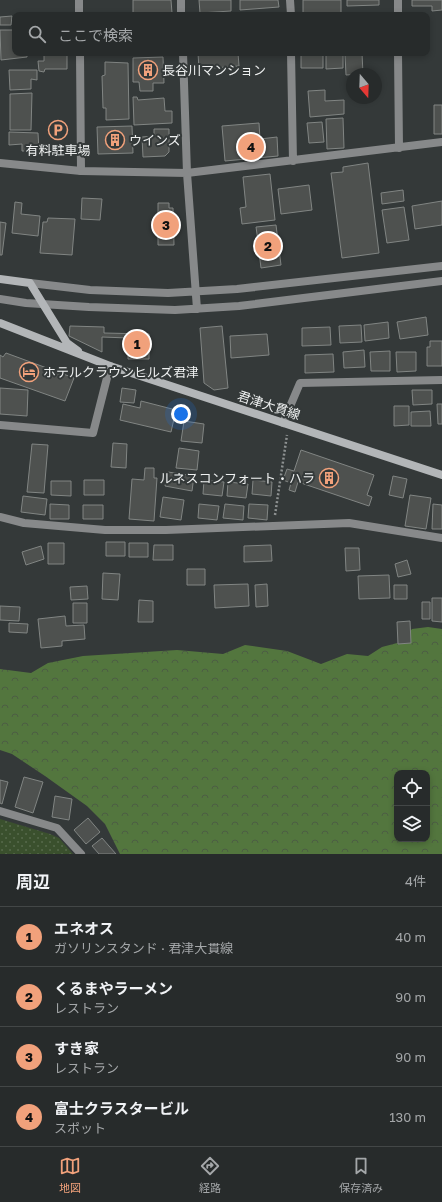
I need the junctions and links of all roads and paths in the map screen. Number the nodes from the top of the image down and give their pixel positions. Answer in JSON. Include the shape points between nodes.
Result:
{"nodes":[{"id":1,"x":79,"y":0,"type":"edge"},
{"id":2,"x":181,"y":0,"type":"edge"},
{"id":3,"x":290,"y":0,"type":"edge"},
{"id":4,"x":398,"y":0,"type":"edge"},
{"id":5,"x":79,"y":12,"type":"edge"},
{"id":6,"x":181,"y":12,"type":"edge"},
{"id":7,"x":291,"y":12,"type":"edge"},
{"id":8,"x":398,"y":12,"type":"edge"},
{"id":9,"x":80,"y":56,"type":"edge"},
{"id":10,"x":183,"y":56,"type":"edge"},
{"id":11,"x":291,"y":56,"type":"edge"},
{"id":12,"x":398,"y":56,"type":"edge"},
{"id":13,"x":442,"y":142,"type":"edge"},
{"id":14,"x":399,"y":148,"type":"junction"},
{"id":15,"x":293,"y":160,"type":"junction"},
{"id":16,"x":0,"y":163,"type":"edge"},
{"id":17,"x":81,"y":172,"type":"junction"},
{"id":18,"x":187,"y":173,"type":"junction"},
{"id":19,"x":442,"y":266,"type":"edge"},
{"id":20,"x":0,"y":279,"type":"edge"},
{"id":21,"x":442,"y":281,"type":"edge"},
{"id":22,"x":30,"y":283,"type":"junction"},
{"id":23,"x":197,"y":291,"type":"junction"},
{"id":24,"x":0,"y":299,"type":"edge"},
{"id":25,"x":42,"y":304,"type":"junction"},
{"id":26,"x":197,"y":309,"type":"junction"},
{"id":27,"x":0,"y":323,"type":"edge"},
{"id":28,"x":88,"y":358,"type":"junction"},
{"id":29,"x":110,"y":366,"type":"junction"},
{"id":30,"x":442,"y":380,"type":"edge"},
{"id":31,"x":286,"y":424,"type":"junction"},
{"id":32,"x":0,"y":425,"type":"edge"},
{"id":33,"x":442,"y":475,"type":"edge"},
{"id":34,"x":0,"y":517,"type":"edge"},
{"id":35,"x":274,"y":526,"type":"junction"},
{"id":36,"x":442,"y":538,"type":"edge"},
{"id":37,"x":0,"y":811,"type":"edge"},
{"id":38,"x":81,"y":854,"type":"edge"}],
"edges":[{"from":1,"to":5,"type":"street"},
{"from":2,"to":6,"type":"street"},
{"from":3,"to":7,"type":"street"},
{"from":4,"to":8,"type":"street"},
{"from":9,"to":17,"type":"street"},
{"from":10,"to":18,"type":"street"},
{"from":11,"to":15,"type":"street"},
{"from":12,"to":14,"type":"street"},
{"from":13,"to":14,"type":"street"},
{"from":14,"to":15,"type":"street"},
{"from":15,"to":18,"type":"street"},
{"from":16,"to":17,"type":"street"},
{"from":17,"to":18,"type":"street"},
{"from":18,"to":23,"type":"street"},
{"from":19,"to":23,"type":"street","via":[[237,289]]},
{"from":20,"to":22,"type":"main road"},
{"from":21,"to":26,"type":"street"},
{"from":22,"to":23,"type":"street","via":[[90,290],[168,293]]},
{"from":22,"to":25,"type":"main road","name":"君津大貫線"},
{"from":23,"to":26,"type":"street"},
{"from":24,"to":25,"type":"street"},
{"from":25,"to":26,"type":"street"},
{"from":25,"to":28,"type":"main road","name":"君津大貫線","via":[[67,343]]},
{"from":27,"to":28,"type":"main road","name":"君津大貫線"},
{"from":28,"to":29,"type":"main road","name":"君津大貫線"},
{"from":29,"to":31,"type":"main road","name":"君津大貫線"},
{"from":29,"to":32,"type":"street","via":[[93,433]]},
{"from":30,"to":31,"type":"street","via":[[300,383]]},
{"from":31,"to":33,"type":"main road","name":"君津大貫線"},
{"from":31,"to":35,"type":"path"},
{"from":34,"to":35,"type":"street","via":[[24,523],[105,530]]},
{"from":35,"to":36,"type":"street","via":[[349,523]]},
{"from":37,"to":38,"type":"street","via":[[58,828]]}]}
